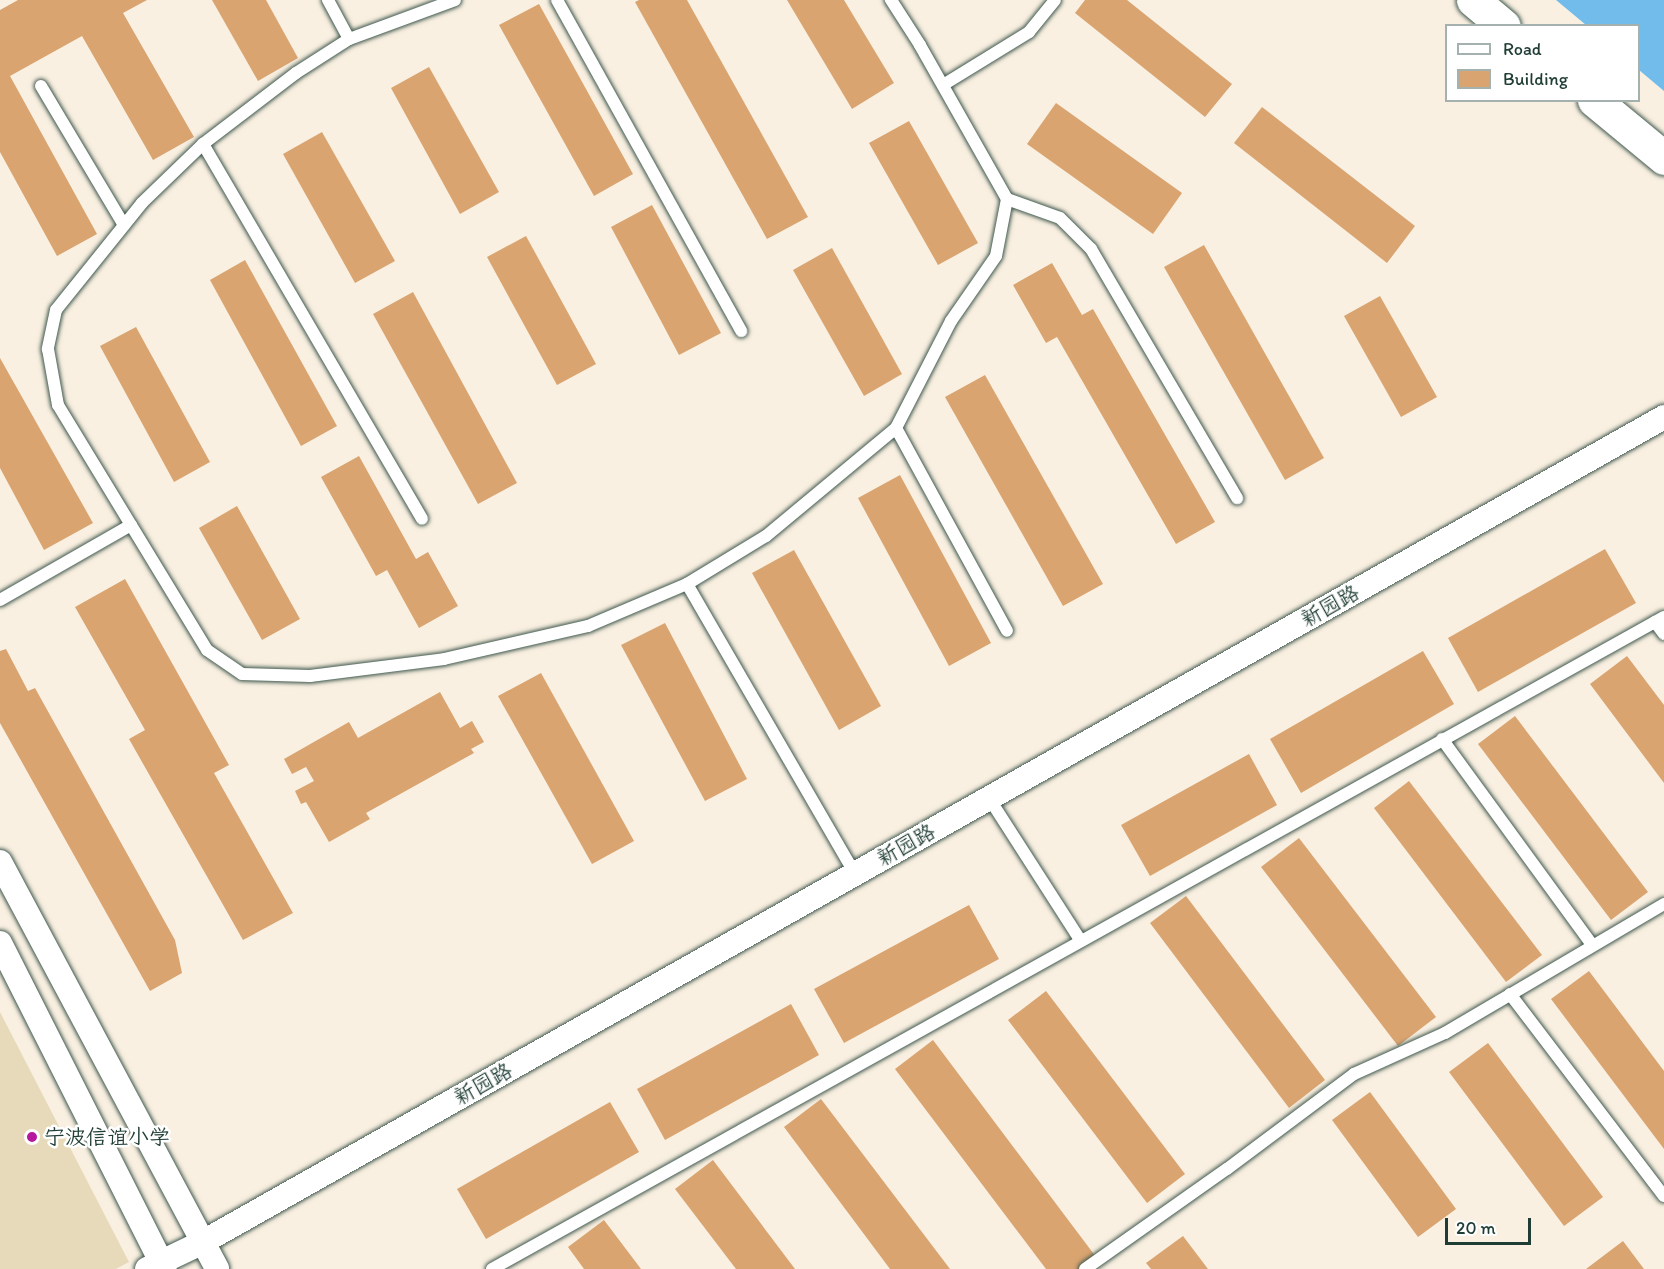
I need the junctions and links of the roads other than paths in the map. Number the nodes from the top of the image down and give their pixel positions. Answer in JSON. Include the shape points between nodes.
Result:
{"nodes":[{"id":1,"x":328,"y":0,"type":"edge"},
{"id":2,"x":455,"y":0,"type":"edge"},
{"id":3,"x":557,"y":0,"type":"edge"},
{"id":4,"x":891,"y":0,"type":"edge"},
{"id":5,"x":1055,"y":0,"type":"edge"},
{"id":6,"x":1473,"y":0,"type":"edge"},
{"id":7,"x":1501,"y":24,"type":"edge"},
{"id":8,"x":349,"y":39,"type":"junction"},
{"id":9,"x":943,"y":85,"type":"junction"},
{"id":10,"x":41,"y":86,"type":"dead end"},
{"id":11,"x":1596,"y":102,"type":"edge"},
{"id":12,"x":203,"y":144,"type":"junction"},
{"id":13,"x":1664,"y":158,"type":"edge"},
{"id":14,"x":1007,"y":199,"type":"junction"},
{"id":15,"x":124,"y":225,"type":"junction"},
{"id":16,"x":741,"y":331,"type":"dead end"},
{"id":17,"x":1664,"y":417,"type":"edge"},
{"id":18,"x":896,"y":429,"type":"junction"},
{"id":19,"x":1237,"y":498,"type":"dead end"},
{"id":20,"x":422,"y":519,"type":"dead end"},
{"id":21,"x":131,"y":525,"type":"junction"},
{"id":22,"x":687,"y":584,"type":"junction"},
{"id":23,"x":0,"y":600,"type":"edge"},
{"id":24,"x":1659,"y":620,"type":"edge"},
{"id":25,"x":1007,"y":631,"type":"dead end"},
{"id":26,"x":1664,"y":634,"type":"edge"},
{"id":27,"x":1442,"y":739,"type":"junction"},
{"id":28,"x":989,"y":798,"type":"junction"},
{"id":29,"x":0,"y":862,"type":"edge"},
{"id":30,"x":855,"y":874,"type":"junction"},
{"id":31,"x":1664,"y":904,"type":"edge"},
{"id":32,"x":1080,"y":940,"type":"junction"},
{"id":33,"x":0,"y":943,"type":"edge"},
{"id":34,"x":1592,"y":945,"type":"junction"},
{"id":35,"x":1510,"y":994,"type":"junction"},
{"id":36,"x":1664,"y":1196,"type":"edge"},
{"id":37,"x":203,"y":1242,"type":"junction"},
{"id":38,"x":158,"y":1267,"type":"edge"},
{"id":39,"x":217,"y":1269,"type":"edge"},
{"id":40,"x":492,"y":1269,"type":"edge"},
{"id":41,"x":1085,"y":1269,"type":"edge"}],
"edges":[{"from":1,"to":8,"type":"lane"},
{"from":2,"to":8,"type":"lane"},
{"from":3,"to":16,"type":"lane"},
{"from":4,"to":9,"type":"lane"},
{"from":5,"to":9,"type":"lane","via":[[1029,32]]},
{"from":6,"to":7,"type":"main road"},
{"from":8,"to":12,"type":"lane","via":[[296,73]]},
{"from":9,"to":14,"type":"lane"},
{"from":10,"to":15,"type":"lane"},
{"from":11,"to":13,"type":"main road"},
{"from":12,"to":15,"type":"lane"},
{"from":12,"to":20,"type":"lane"},
{"from":14,"to":18,"type":"lane","via":[[996,256],[951,321]]},
{"from":14,"to":19,"type":"lane","via":[[1060,218],[1091,249]]},
{"from":15,"to":21,"type":"lane","via":[[56,310],[48,349],[58,405]]},
{"from":17,"to":28,"type":"street","name":"新园路"},
{"from":18,"to":22,"type":"lane","via":[[766,536]]},
{"from":18,"to":25,"type":"lane"},
{"from":21,"to":22,"type":"lane","via":[[207,650],[242,674],[310,676],[444,659],[588,626]]},
{"from":21,"to":23,"type":"lane"},
{"from":22,"to":30,"type":"lane"},
{"from":24,"to":26,"type":"lane"},
{"from":24,"to":27,"type":"lane"},
{"from":27,"to":32,"type":"lane"},
{"from":27,"to":34,"type":"lane"},
{"from":28,"to":30,"type":"street","name":"新园路"},
{"from":28,"to":32,"type":"lane"},
{"from":29,"to":37,"type":"street"},
{"from":30,"to":37,"type":"street","name":"新园路"},
{"from":31,"to":34,"type":"lane"},
{"from":32,"to":40,"type":"lane"},
{"from":33,"to":38,"type":"street"},
{"from":34,"to":35,"type":"lane"},
{"from":35,"to":36,"type":"lane"},
{"from":35,"to":41,"type":"lane","via":[[1445,1033],[1354,1074]]},
{"from":37,"to":38,"type":"street","name":"新园路"},
{"from":37,"to":39,"type":"street"}]}
